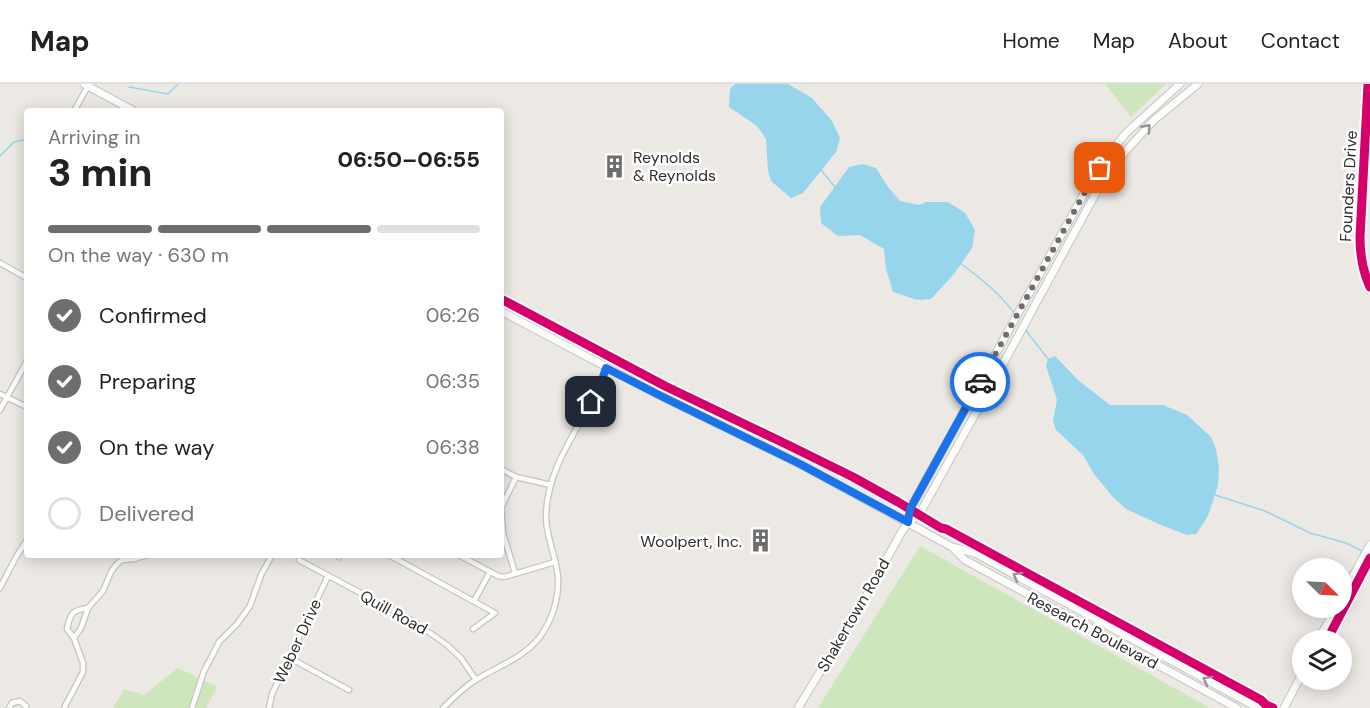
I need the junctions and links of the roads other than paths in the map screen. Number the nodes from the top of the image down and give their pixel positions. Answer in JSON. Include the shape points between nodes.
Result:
{"nodes":[{"id":1,"x":1180,"y":84,"type":"edge"},
{"id":2,"x":1198,"y":84,"type":"edge"},
{"id":3,"x":1368,"y":84,"type":"edge"},
{"id":4,"x":86,"y":85,"type":"edge"},
{"id":5,"x":75,"y":108,"type":"edge"},
{"id":6,"x":128,"y":108,"type":"edge"},
{"id":7,"x":0,"y":263,"type":"edge"},
{"id":8,"x":24,"y":276,"type":"edge"},
{"id":9,"x":1370,"y":287,"type":"edge"},
{"id":10,"x":504,"y":313,"type":"edge"},
{"id":11,"x":24,"y":366,"type":"edge"},
{"id":12,"x":606,"y":368,"type":"junction"},
{"id":13,"x":0,"y":394,"type":"edge"},
{"id":14,"x":7,"y":398,"type":"junction"},
{"id":15,"x":24,"y":406,"type":"edge"},
{"id":16,"x":0,"y":410,"type":"edge"},
{"id":17,"x":504,"y":471,"type":"edge"},
{"id":18,"x":516,"y":477,"type":"junction"},
{"id":19,"x":550,"y":485,"type":"junction"},
{"id":20,"x":504,"y":502,"type":"edge"},
{"id":21,"x":908,"y":522,"type":"junction"},
{"id":22,"x":504,"y":534,"type":"edge"},
{"id":23,"x":24,"y":545,"type":"edge"},
{"id":24,"x":1370,"y":545,"type":"edge"},
{"id":25,"x":952,"y":547,"type":"junction"},
{"id":26,"x":139,"y":558,"type":"edge"},
{"id":27,"x":270,"y":558,"type":"edge"},
{"id":28,"x":394,"y":558,"type":"edge"},
{"id":29,"x":464,"y":558,"type":"edge"},
{"id":30,"x":299,"y":561,"type":"dead end"},
{"id":31,"x":555,"y":562,"type":"junction"},
{"id":32,"x":490,"y":572,"type":"junction"},
{"id":33,"x":515,"y":573,"type":"junction"},
{"id":34,"x":328,"y":576,"type":"junction"},
{"id":35,"x":1352,"y":578,"type":"edge"},
{"id":36,"x":0,"y":588,"type":"edge"},
{"id":37,"x":474,"y":601,"type":"junction"},
{"id":38,"x":88,"y":608,"type":"junction"},
{"id":39,"x":1085,"y":614,"type":"junction"},
{"id":40,"x":1080,"y":623,"type":"junction"},
{"id":41,"x":473,"y":629,"type":"dead end"},
{"id":42,"x":74,"y":638,"type":"junction"},
{"id":43,"x":290,"y":658,"type":"junction"},
{"id":44,"x":476,"y":680,"type":"junction"},
{"id":45,"x":349,"y":690,"type":"dead end"},
{"id":46,"x":1294,"y":690,"type":"edge"},
{"id":47,"x":9,"y":708,"type":"edge"},
{"id":48,"x":26,"y":708,"type":"edge"},
{"id":49,"x":64,"y":708,"type":"edge"},
{"id":50,"x":192,"y":708,"type":"edge"},
{"id":51,"x":269,"y":708,"type":"edge"},
{"id":52,"x":443,"y":708,"type":"edge"},
{"id":53,"x":798,"y":708,"type":"edge"},
{"id":54,"x":1237,"y":708,"type":"edge"},
{"id":55,"x":1258,"y":708,"type":"edge"},
{"id":56,"x":1284,"y":708,"type":"edge"}],
"edges":[{"from":1,"to":21,"type":"main road","via":[[1126,134],[1091,181],[910,509]]},
{"from":21,"to":2,"type":"main road","one_way":true,"via":[[919,515],[1096,191],[1154,120]]},
{"from":3,"to":9,"type":"street","name":"Founders Drive","via":[[1360,250]]},
{"from":4,"to":5,"type":"street"},
{"from":4,"to":6,"type":"main road"},
{"from":7,"to":8,"type":"street"},
{"from":10,"to":12,"type":"main road","name":"Research Boulevard"},
{"from":11,"to":14,"type":"street"},
{"from":12,"to":19,"type":"street"},
{"from":12,"to":21,"type":"main road","name":"Research Boulevard"},
{"from":13,"to":14,"type":"street"},
{"from":14,"to":15,"type":"street"},
{"from":14,"to":16,"type":"street"},
{"from":17,"to":18,"type":"street"},
{"from":18,"to":19,"type":"street"},
{"from":18,"to":20,"type":"street"},
{"from":19,"to":31,"type":"street","via":[[547,531]]},
{"from":21,"to":25,"type":"main road","name":"Research Boulevard"},
{"from":21,"to":53,"type":"main road","name":"Shakertown Road"},
{"from":22,"to":33,"type":"street"},
{"from":23,"to":36,"type":"street"},
{"from":24,"to":35,"type":"main road"},
{"from":39,"to":25,"type":"main road","name":"Research Boulevard","one_way":true,"via":[[975,553]]},
{"from":25,"to":40,"type":"main road","name":"Research Boulevard","via":[[965,560]]},
{"from":26,"to":38,"type":"street","via":[[122,560],[116,565],[103,591]]},
{"from":27,"to":50,"type":"street","via":[[250,606],[219,642]]},
{"from":28,"to":37,"type":"street"},
{"from":29,"to":32,"type":"street"},
{"from":30,"to":34,"type":"street","name":"Quill Road"},
{"from":31,"to":33,"type":"street"},
{"from":31,"to":44,"type":"street","via":[[558,576],[553,612],[538,638],[527,650]]},
{"from":32,"to":33,"type":"street","via":[[504,577]]},
{"from":32,"to":37,"type":"street"},
{"from":34,"to":43,"type":"street","name":"Weber Drive"},
{"from":34,"to":44,"type":"street","name":"Quill Road","via":[[431,632],[461,658]]},
{"from":37,"to":41,"type":"street","via":[[495,613]]},
{"from":38,"to":42,"type":"street"},
{"from":38,"to":42,"type":"street","via":[[78,609],[69,618],[67,629]]},
{"from":39,"to":40,"type":"main road"},
{"from":55,"to":39,"type":"main road","name":"Research Boulevard","one_way":true},
{"from":40,"to":54,"type":"main road","name":"Research Boulevard"},
{"from":42,"to":49,"type":"street","via":[[83,672]]},
{"from":43,"to":45,"type":"street"},
{"from":43,"to":51,"type":"street","name":"Weber Drive"},
{"from":44,"to":52,"type":"street"},
{"from":46,"to":56,"type":"main road"},
{"from":47,"to":48,"type":"street","via":[[20,701]]}]}
